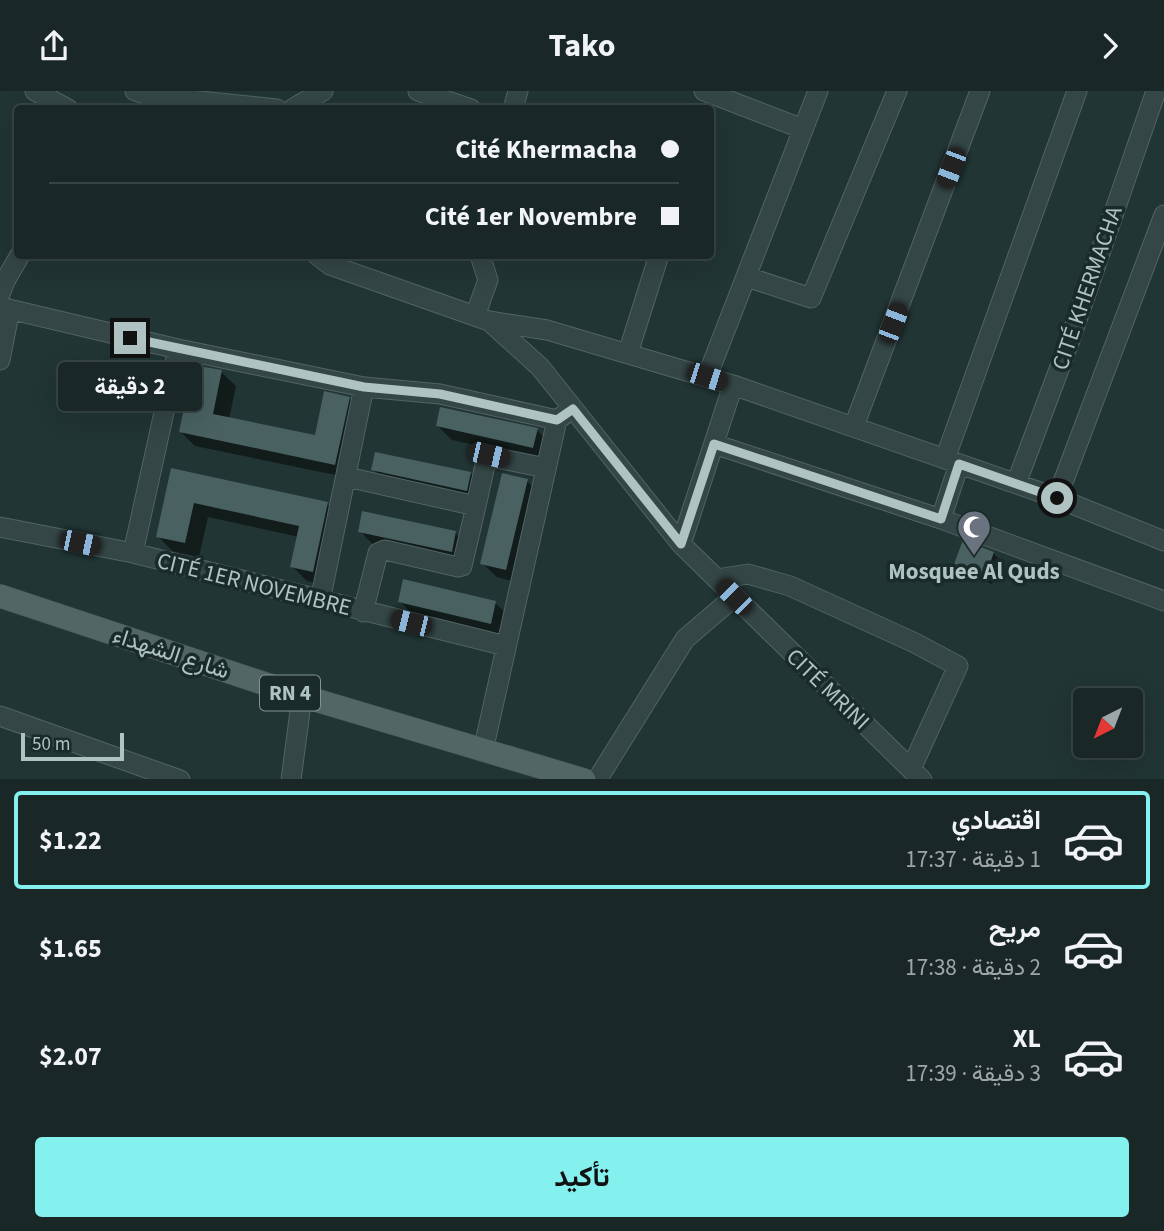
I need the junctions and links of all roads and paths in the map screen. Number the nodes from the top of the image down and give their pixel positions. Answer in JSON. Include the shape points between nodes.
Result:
{"nodes":[{"id":1,"x":35,"y":91,"type":"edge"},
{"id":2,"x":135,"y":91,"type":"edge"},
{"id":3,"x":323,"y":91,"type":"edge"},
{"id":4,"x":418,"y":91,"type":"edge"},
{"id":5,"x":817,"y":91,"type":"edge"},
{"id":6,"x":897,"y":91,"type":"edge"},
{"id":7,"x":980,"y":91,"type":"edge"},
{"id":8,"x":1077,"y":91,"type":"edge"},
{"id":9,"x":1156,"y":91,"type":"edge"},
{"id":10,"x":707,"y":96,"type":"edge"},
{"id":11,"x":61,"y":105,"type":"edge"},
{"id":12,"x":239,"y":105,"type":"edge"},
{"id":13,"x":299,"y":105,"type":"edge"},
{"id":14,"x":459,"y":105,"type":"edge"},
{"id":15,"x":803,"y":129,"type":"junction"},
{"id":16,"x":1164,"y":215,"type":"edge"},
{"id":17,"x":18,"y":259,"type":"edge"},
{"id":18,"x":322,"y":259,"type":"edge"},
{"id":19,"x":481,"y":259,"type":"edge"},
{"id":20,"x":658,"y":259,"type":"edge"},
{"id":21,"x":747,"y":277,"type":"junction"},
{"id":22,"x":3,"y":304,"type":"edge"},
{"id":23,"x":482,"y":318,"type":"junction"},
{"id":24,"x":178,"y":349,"type":"junction"},
{"id":25,"x":628,"y":353,"type":"junction"},
{"id":26,"x":0,"y":361,"type":"edge"},
{"id":27,"x":707,"y":377,"type":"junction"},
{"id":28,"x":733,"y":385,"type":"junction"},
{"id":29,"x":364,"y":387,"type":"junction"},
{"id":30,"x":565,"y":415,"type":"junction"},
{"id":31,"x":854,"y":426,"type":"junction"},
{"id":32,"x":714,"y":444,"type":"junction"},
{"id":33,"x":952,"y":461,"type":"junction"},
{"id":34,"x":546,"y":468,"type":"junction"},
{"id":35,"x":347,"y":477,"type":"junction"},
{"id":36,"x":1016,"y":484,"type":"junction"},
{"id":37,"x":1057,"y":498,"type":"junction"},
{"id":38,"x":476,"y":506,"type":"junction"},
{"id":39,"x":941,"y":519,"type":"junction"},
{"id":40,"x":0,"y":527,"type":"edge"},
{"id":41,"x":1164,"y":541,"type":"edge"},
{"id":42,"x":681,"y":544,"type":"junction"},
{"id":43,"x":133,"y":553,"type":"junction"},
{"id":44,"x":717,"y":579,"type":"junction"},
{"id":45,"x":0,"y":596,"type":"edge"},
{"id":46,"x":734,"y":597,"type":"junction"},
{"id":47,"x":320,"y":601,"type":"junction"},
{"id":48,"x":1164,"y":601,"type":"edge"},
{"id":49,"x":363,"y":612,"type":"junction"},
{"id":50,"x":506,"y":646,"type":"junction"},
{"id":51,"x":302,"y":697,"type":"junction"},
{"id":52,"x":0,"y":716,"type":"edge"},
{"id":53,"x":483,"y":751,"type":"junction"},
{"id":54,"x":917,"y":774,"type":"edge"},
{"id":55,"x":180,"y":779,"type":"edge"},
{"id":56,"x":291,"y":779,"type":"edge"},
{"id":57,"x":584,"y":779,"type":"edge"},
{"id":58,"x":597,"y":779,"type":"edge"}],
"edges":[{"from":1,"to":11,"type":"street"},
{"from":2,"to":12,"type":"street"},
{"from":3,"to":13,"type":"street"},
{"from":4,"to":14,"type":"street"},
{"from":5,"to":15,"type":"street"},
{"from":6,"to":21,"type":"street","via":[[811,298]]},
{"from":7,"to":31,"type":"street"},
{"from":8,"to":33,"type":"street"},
{"from":9,"to":36,"type":"street","name":"CITÉ KHERMACHA"},
{"from":10,"to":15,"type":"street"},
{"from":15,"to":21,"type":"street"},
{"from":16,"to":37,"type":"street","name":"CITÉ KHERMACHA"},
{"from":17,"to":22,"type":"street","via":[[5,281]]},
{"from":18,"to":23,"type":"street"},
{"from":19,"to":23,"type":"street","via":[[488,280]]},
{"from":20,"to":25,"type":"street"},
{"from":21,"to":27,"type":"street"},
{"from":22,"to":24,"type":"street"},
{"from":22,"to":26,"type":"street"},
{"from":23,"to":25,"type":"street"},
{"from":23,"to":30,"type":"street","name":"CITÉ MRINI","via":[[541,367]]},
{"from":24,"to":29,"type":"street"},
{"from":24,"to":43,"type":"street"},
{"from":25,"to":27,"type":"street"},
{"from":27,"to":28,"type":"street"},
{"from":28,"to":31,"type":"street"},
{"from":28,"to":32,"type":"street"},
{"from":29,"to":30,"type":"street","via":[[440,394]]},
{"from":29,"to":35,"type":"street"},
{"from":30,"to":34,"type":"street"},
{"from":30,"to":42,"type":"street","name":"CITÉ MRINI"},
{"from":31,"to":33,"type":"street"},
{"from":32,"to":39,"type":"street"},
{"from":32,"to":42,"type":"street"},
{"from":33,"to":36,"type":"street"},
{"from":33,"to":39,"type":"street"},
{"from":34,"to":38,"type":"street","via":[[487,456]]},
{"from":34,"to":50,"type":"street"},
{"from":35,"to":38,"type":"street"},
{"from":35,"to":47,"type":"street"},
{"from":36,"to":37,"type":"street"},
{"from":37,"to":41,"type":"street"},
{"from":38,"to":49,"type":"street","via":[[462,566],[381,551]]},
{"from":39,"to":48,"type":"street"},
{"from":40,"to":43,"type":"street","name":"CITÉ 1ER NOVEMBRE"},
{"from":42,"to":44,"type":"street","name":"CITÉ MRINI"},
{"from":43,"to":47,"type":"street","name":"CITÉ 1ER NOVEMBRE"},
{"from":44,"to":46,"type":"street","name":"CITÉ MRINI"},
{"from":44,"to":54,"type":"street","via":[[748,574],[790,586],[958,666]]},
{"from":45,"to":51,"type":"main road","name":"شارع الشهداء","number":"RN 4"},
{"from":46,"to":54,"type":"street","name":"CITÉ MRINI"},
{"from":46,"to":58,"type":"street","via":[[685,639]]},
{"from":47,"to":49,"type":"street","name":"CITÉ 1ER NOVEMBRE"},
{"from":49,"to":50,"type":"street","name":"CITÉ 1ER NOVEMBRE"},
{"from":50,"to":53,"type":"street"},
{"from":51,"to":53,"type":"main road","name":"شارع الشهداء","number":"RN 4"},
{"from":51,"to":56,"type":"street"},
{"from":52,"to":55,"type":"street"},
{"from":53,"to":57,"type":"main road","name":"شارع الشهداء","number":"RN 4"}]}
